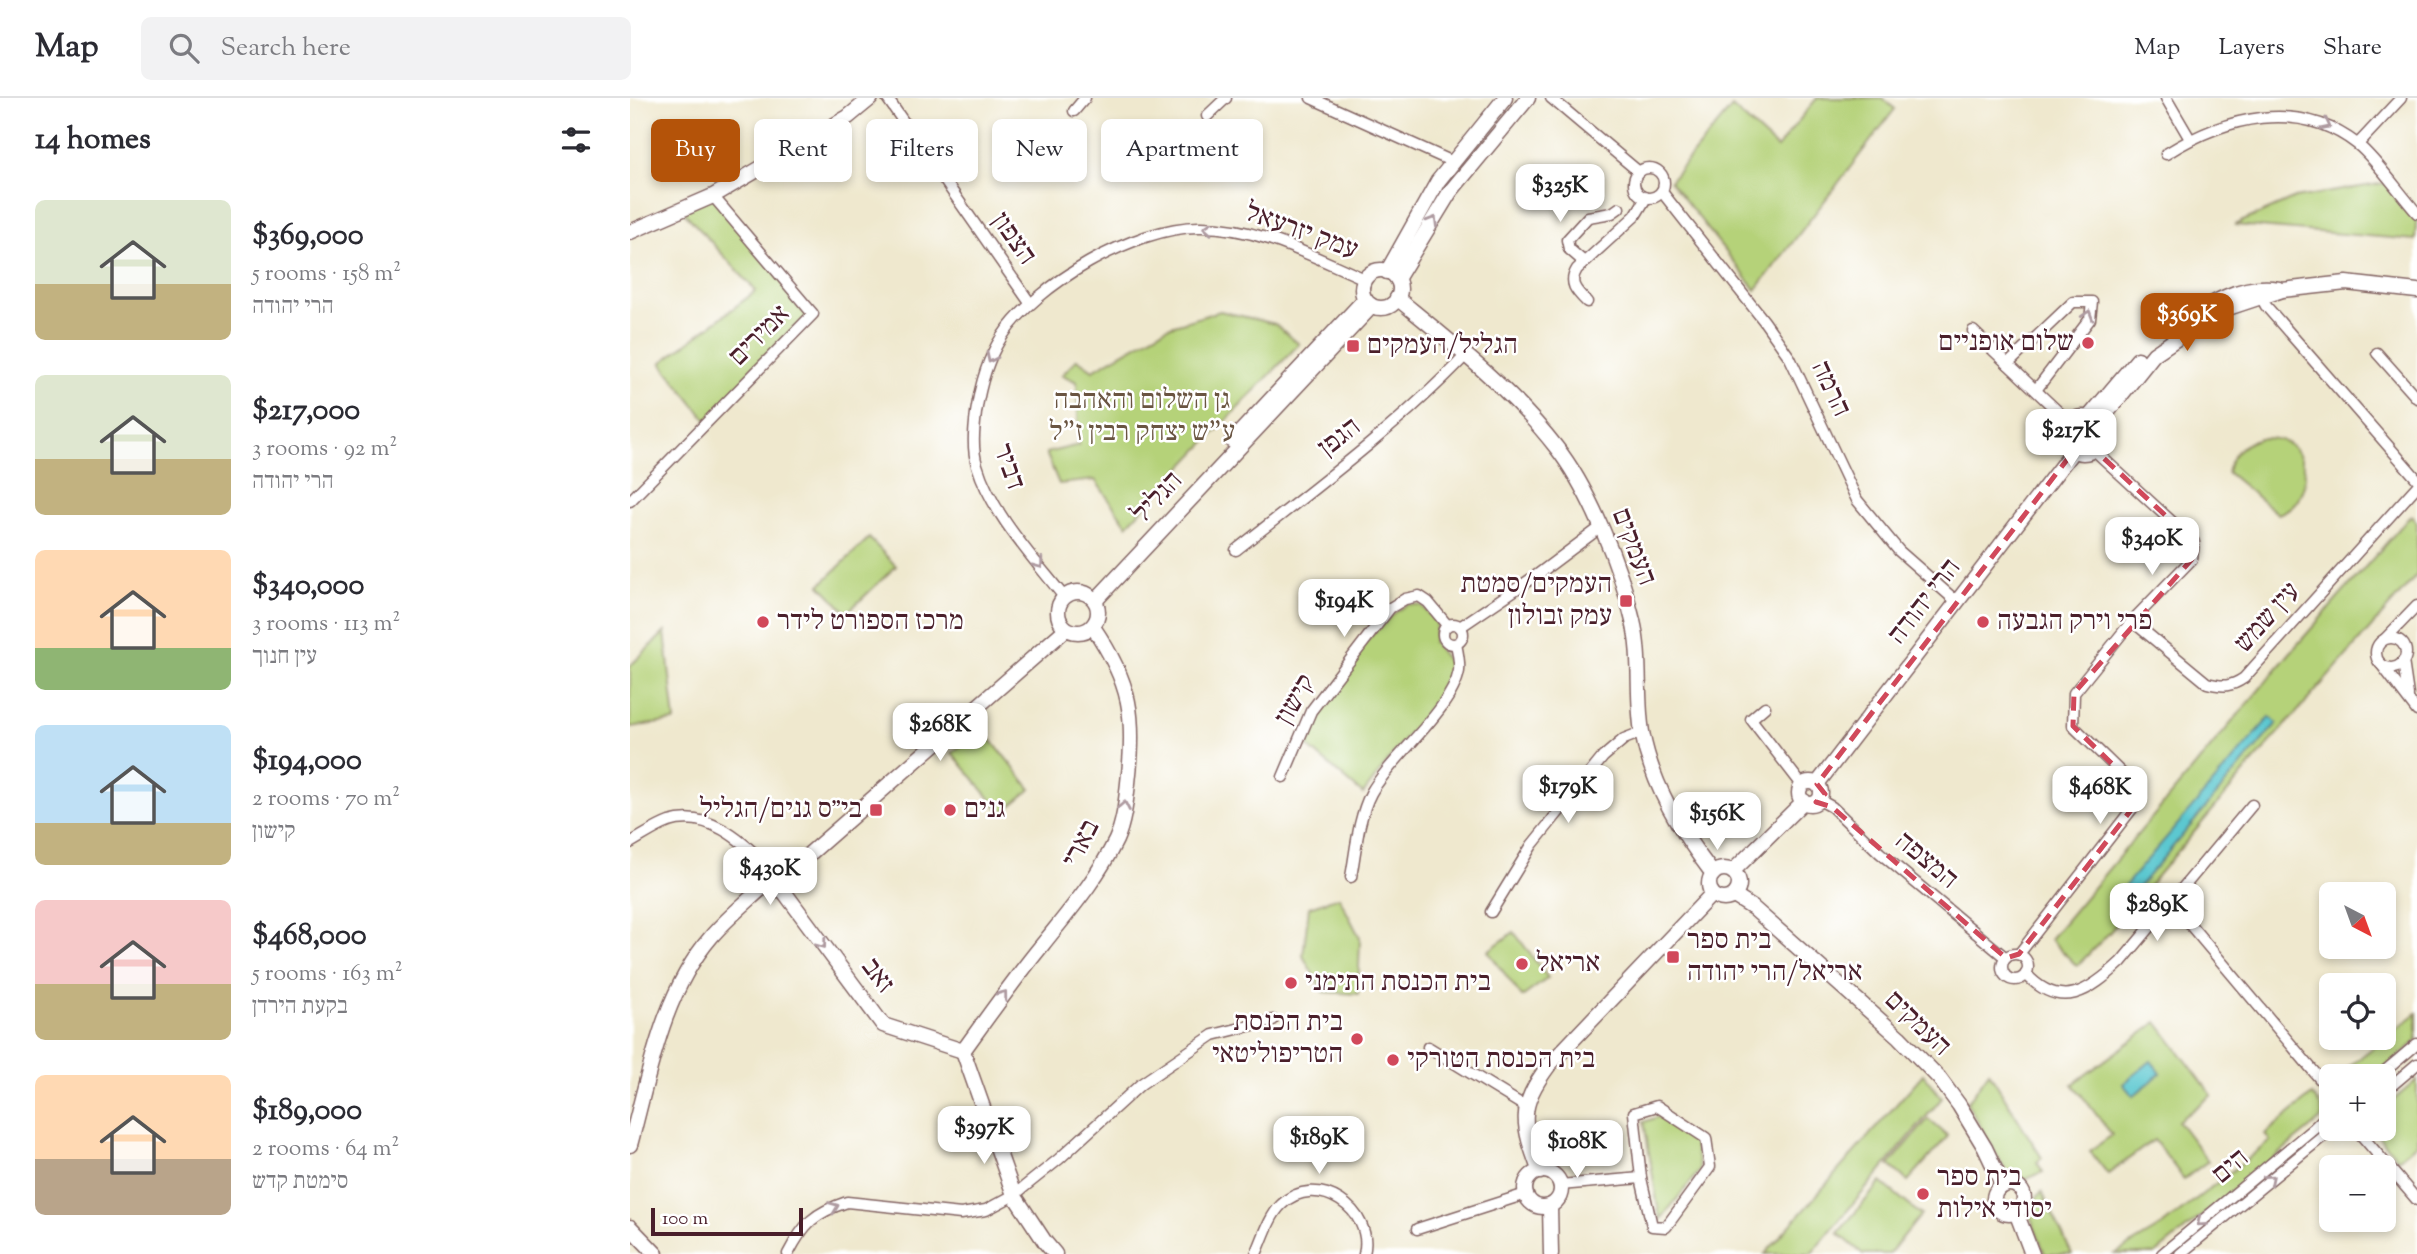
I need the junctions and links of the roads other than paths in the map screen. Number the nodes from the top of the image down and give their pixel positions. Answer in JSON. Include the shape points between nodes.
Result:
{"nodes":[{"id":1,"x":871,"y":98,"type":"edge"},
{"id":2,"x":887,"y":98,"type":"edge"},
{"id":3,"x":1085,"y":98,"type":"edge"},
{"id":4,"x":1226,"y":98,"type":"edge"},
{"id":5,"x":1311,"y":98,"type":"edge"},
{"id":6,"x":1505,"y":98,"type":"edge"},
{"id":7,"x":1528,"y":98,"type":"edge"},
{"id":8,"x":1542,"y":98,"type":"edge"},
{"id":9,"x":1551,"y":98,"type":"edge"},
{"id":10,"x":2166,"y":98,"type":"edge"},
{"id":11,"x":2401,"y":98,"type":"edge"},
{"id":12,"x":1073,"y":111,"type":"dead end"},
{"id":13,"x":1207,"y":116,"type":"dead end"},
{"id":14,"x":2190,"y":139,"type":"junction"},
{"id":15,"x":2358,"y":145,"type":"junction"},
{"id":16,"x":2166,"y":154,"type":"dead end"},
{"id":17,"x":1453,"y":162,"type":"junction"},
{"id":18,"x":1639,"y":172,"type":"junction"},
{"id":19,"x":1662,"y":192,"type":"junction"},
{"id":20,"x":713,"y":195,"type":"junction"},
{"id":21,"x":1646,"y":198,"type":"junction"},
{"id":22,"x":1619,"y":208,"type":"dead end"},
{"id":23,"x":2417,"y":213,"type":"edge"},
{"id":24,"x":630,"y":232,"type":"edge"},
{"id":25,"x":1584,"y":262,"type":"junction"},
{"id":26,"x":1392,"y":275,"type":"junction"},
{"id":27,"x":1365,"y":279,"type":"junction"},
{"id":28,"x":2283,"y":290,"type":"junction"},
{"id":29,"x":2417,"y":291,"type":"edge"},
{"id":30,"x":2261,"y":297,"type":"junction"},
{"id":31,"x":1397,"y":298,"type":"junction"},
{"id":32,"x":1587,"y":302,"type":"dead end"},
{"id":33,"x":1030,"y":303,"type":"junction"},
{"id":34,"x":1368,"y":303,"type":"junction"},
{"id":35,"x":1973,"y":331,"type":"dead end"},
{"id":36,"x":2377,"y":353,"type":"dead end"},
{"id":37,"x":1466,"y":355,"type":"junction"},
{"id":38,"x":2008,"y":364,"type":"junction"},
{"id":39,"x":2036,"y":390,"type":"junction"},
{"id":40,"x":2417,"y":398,"type":"edge"},
{"id":41,"x":2094,"y":421,"type":"junction"},
{"id":42,"x":2069,"y":422,"type":"junction"},
{"id":43,"x":2094,"y":450,"type":"junction"},
{"id":44,"x":2073,"y":451,"type":"junction"},
{"id":45,"x":2417,"y":479,"type":"edge"},
{"id":46,"x":2417,"y":486,"type":"edge"},
{"id":47,"x":630,"y":501,"type":"edge"},
{"id":48,"x":1601,"y":527,"type":"junction"},
{"id":49,"x":1236,"y":550,"type":"dead end"},
{"id":50,"x":1064,"y":597,"type":"junction"},
{"id":51,"x":1092,"y":598,"type":"junction"},
{"id":52,"x":1956,"y":601,"type":"junction"},
{"id":53,"x":2414,"y":609,"type":"edge"},
{"id":54,"x":2132,"y":621,"type":"junction"},
{"id":55,"x":1063,"y":625,"type":"junction"},
{"id":56,"x":1447,"y":625,"type":"junction"},
{"id":57,"x":1093,"y":627,"type":"junction"},
{"id":58,"x":1460,"y":627,"type":"junction"},
{"id":59,"x":2385,"y":639,"type":"junction"},
{"id":60,"x":1456,"y":644,"type":"junction"},
{"id":61,"x":2405,"y":648,"type":"junction"},
{"id":62,"x":2403,"y":661,"type":"junction"},
{"id":63,"x":2381,"y":664,"type":"junction"},
{"id":64,"x":2410,"y":701,"type":"junction"},
{"id":65,"x":1765,"y":708,"type":"dead end"},
{"id":66,"x":2417,"y":711,"type":"edge"},
{"id":67,"x":1642,"y":732,"type":"junction"},
{"id":68,"x":1283,"y":777,"type":"dead end"},
{"id":69,"x":1817,"y":784,"type":"junction"},
{"id":70,"x":1802,"y":785,"type":"junction"},
{"id":71,"x":1810,"y":802,"type":"junction"},
{"id":72,"x":2252,"y":805,"type":"dead end"},
{"id":73,"x":630,"y":843,"type":"edge"},
{"id":74,"x":767,"y":865,"type":"junction"},
{"id":75,"x":788,"y":867,"type":"junction"},
{"id":76,"x":1733,"y":871,"type":"junction"},
{"id":77,"x":1713,"y":874,"type":"junction"},
{"id":78,"x":1351,"y":877,"type":"dead end"},
{"id":79,"x":765,"y":885,"type":"junction"},
{"id":80,"x":782,"y":889,"type":"junction"},
{"id":81,"x":1712,"y":894,"type":"junction"},
{"id":82,"x":1734,"y":896,"type":"junction"},
{"id":83,"x":2171,"y":902,"type":"junction"},
{"id":84,"x":1491,"y":912,"type":"dead end"},
{"id":85,"x":2019,"y":954,"type":"junction"},
{"id":86,"x":2006,"y":958,"type":"junction"},
{"id":87,"x":2026,"y":974,"type":"junction"},
{"id":88,"x":1273,"y":1020,"type":"dead end"},
{"id":89,"x":2417,"y":1044,"type":"edge"},
{"id":90,"x":1428,"y":1047,"type":"dead end"},
{"id":91,"x":963,"y":1051,"type":"junction"},
{"id":92,"x":2393,"y":1064,"type":"edge"},
{"id":93,"x":2417,"y":1064,"type":"edge"},
{"id":94,"x":2316,"y":1076,"type":"junction"},
{"id":95,"x":2319,"y":1079,"type":"edge"},
{"id":96,"x":2319,"y":1081,"type":"edge"},
{"id":97,"x":2396,"y":1082,"type":"edge"},
{"id":98,"x":1526,"y":1107,"type":"junction"},
{"id":99,"x":2319,"y":1125,"type":"edge"},
{"id":100,"x":2319,"y":1140,"type":"edge"},
{"id":101,"x":2365,"y":1141,"type":"edge"},
{"id":102,"x":630,"y":1144,"type":"edge"},
{"id":103,"x":1540,"y":1172,"type":"junction"},
{"id":104,"x":1641,"y":1178,"type":"junction"},
{"id":105,"x":1560,"y":1185,"type":"junction"},
{"id":106,"x":2003,"y":1186,"type":"junction"},
{"id":107,"x":1526,"y":1194,"type":"junction"},
{"id":108,"x":1014,"y":1195,"type":"junction"},
{"id":109,"x":2417,"y":1200,"type":"edge"},
{"id":110,"x":1550,"y":1206,"type":"junction"},
{"id":111,"x":2016,"y":1212,"type":"junction"},
{"id":112,"x":630,"y":1227,"type":"edge"},
{"id":113,"x":1417,"y":1229,"type":"dead end"},
{"id":114,"x":656,"y":1254,"type":"edge"},
{"id":115,"x":789,"y":1254,"type":"edge"},
{"id":116,"x":1055,"y":1254,"type":"edge"},
{"id":117,"x":1256,"y":1254,"type":"edge"},
{"id":118,"x":1364,"y":1254,"type":"edge"},
{"id":119,"x":1551,"y":1254,"type":"edge"},
{"id":120,"x":2032,"y":1254,"type":"edge"},
{"id":121,"x":2162,"y":1254,"type":"edge"},
{"id":122,"x":2180,"y":1254,"type":"edge"}],
"edges":[{"from":1,"to":20,"type":"street","via":[[848,117]]},
{"from":2,"to":33,"type":"street","name":"הצפון"},
{"from":3,"to":12,"type":"street"},
{"from":4,"to":13,"type":"street"},
{"from":5,"to":17,"type":"street"},
{"from":6,"to":17,"type":"street"},
{"from":7,"to":8,"type":"street"},
{"from":26,"to":7,"type":"street","one_way":true,"via":[[1450,192]]},
{"from":9,"to":18,"type":"street"},
{"from":10,"to":14,"type":"street"},
{"from":11,"to":15,"type":"street"},
{"from":14,"to":15,"type":"street","one_way":true,"via":[[2239,122],[2280,115],[2324,122]]},
{"from":14,"to":16,"type":"street"},
{"from":15,"to":23,"type":"street"},
{"from":17,"to":26,"type":"street","via":[[1438,181]]},
{"from":18,"to":19,"type":"street","via":[[1649,168],[1660,171],[1665,181]]},
{"from":18,"to":21,"type":"street","via":[[1634,186]]},
{"from":19,"to":21,"type":"street"},
{"from":19,"to":52,"type":"street","name":"הרמה","via":[[1790,358],[1857,500],[1899,551]]},
{"from":20,"to":24,"type":"street"},
{"from":20,"to":47,"type":"street","name":"אמירים","via":[[813,314]]},
{"from":21,"to":25,"type":"street","via":[[1635,216]]},
{"from":22,"to":25,"type":"street","via":[[1612,214],[1588,217],[1567,240],[1569,249]]},
{"from":25,"to":32,"type":"street","via":[[1572,282]]},
{"from":26,"to":27,"type":"street","via":[[1374,272]]},
{"from":26,"to":31,"type":"street"},
{"from":27,"to":33,"type":"street","name":"עמק יזרעאל","one_way":true,"via":[[1277,241],[1199,226],[1160,231],[1122,247],[1082,266]]},
{"from":27,"to":34,"type":"street","via":[[1362,292]]},
{"from":28,"to":29,"type":"street","via":[[2346,283]]},
{"from":28,"to":30,"type":"street"},
{"from":28,"to":41,"type":"street","via":[[2260,286],[2212,302],[2148,346]]},
{"from":30,"to":41,"type":"street","via":[[2216,312],[2154,354]]},
{"from":30,"to":45,"type":"street"},
{"from":31,"to":34,"type":"street","via":[[1387,307]]},
{"from":31,"to":37,"type":"street","name":"העמקים"},
{"from":33,"to":50,"type":"street","name":"דביר","one_way":true,"via":[[1001,338],[984,374],[974,434],[976,462],[985,488]]},
{"from":34,"to":51,"type":"street","name":"הגליל"},
{"from":35,"to":38,"type":"street"},
{"from":36,"to":40,"type":"street"},
{"from":37,"to":48,"type":"street","name":"העמקים","via":[[1558,449]]},
{"from":37,"to":49,"type":"street","name":"הגפן","via":[[1392,426]]},
{"from":38,"to":39,"type":"street"},
{"from":39,"to":38,"type":"street","one_way":true,"via":[[2090,319],[2092,302],[2073,302]]},
{"from":39,"to":42,"type":"street"},
{"from":41,"to":42,"type":"street","via":[[2076,417]]},
{"from":41,"to":43,"type":"street","via":[[2101,439]]},
{"from":42,"to":44,"type":"street","via":[[2064,437]]},
{"from":43,"to":44,"type":"street"},
{"from":43,"to":54,"type":"street","via":[[2194,542],[2192,559]]},
{"from":44,"to":52,"type":"street","name":"הרי יהודה"},
{"from":46,"to":54,"type":"street","name":"עין שמש","via":[[2234,685],[2207,682]]},
{"from":48,"to":58,"type":"street"},
{"from":48,"to":67,"type":"street","name":"העמקים","via":[[1634,624]]},
{"from":50,"to":51,"type":"street","via":[[1074,592]]},
{"from":50,"to":55,"type":"street","via":[[1058,610]]},
{"from":51,"to":57,"type":"street","via":[[1099,614]]},
{"from":52,"to":69,"type":"street","name":"הרי יהודה"},
{"from":53,"to":59,"type":"street"},
{"from":53,"to":61,"type":"street"},
{"from":54,"to":85,"type":"street","via":[[2074,693],[2073,726],[2140,791],[2135,805]]},
{"from":55,"to":57,"type":"street","via":[[1082,633]]},
{"from":55,"to":75,"type":"street"},
{"from":56,"to":58,"type":"street"},
{"from":56,"to":60,"type":"street","via":[[1443,638]]},
{"from":56,"to":68,"type":"street","name":"קישון","via":[[1419,596],[1390,608],[1311,711]]},
{"from":91,"to":57,"type":"street","name":"בארי","one_way":true,"via":[[1096,877],[1117,837],[1132,747],[1130,705],[1116,663]]},
{"from":58,"to":60,"type":"street","via":[[1463,637]]},
{"from":59,"to":61,"type":"street","via":[[2394,639]]},
{"from":59,"to":63,"type":"street","via":[[2376,651]]},
{"from":60,"to":78,"type":"street","via":[[1460,667],[1456,681],[1371,793]]},
{"from":61,"to":62,"type":"street"},
{"from":62,"to":63,"type":"street","via":[[2390,668]]},
{"from":62,"to":64,"type":"street"},
{"from":63,"to":64,"type":"street"},
{"from":64,"to":66,"type":"street"},
{"from":65,"to":70,"type":"street","via":[[1751,719]]},
{"from":67,"to":77,"type":"street","name":"העמקים","via":[[1673,815]]},
{"from":67,"to":84,"type":"street","via":[[1624,739],[1603,757],[1532,845]]},
{"from":69,"to":70,"type":"street"},
{"from":69,"to":71,"type":"street","via":[[1821,795]]},
{"from":70,"to":71,"type":"street","via":[[1799,796]]},
{"from":71,"to":76,"type":"street"},
{"from":71,"to":86,"type":"street","name":"המצפה","via":[[1832,807]]},
{"from":72,"to":83,"type":"street"},
{"from":73,"to":74,"type":"street","via":[[671,821],[691,820],[715,825],[736,837]]},
{"from":74,"to":75,"type":"street","via":[[774,861]]},
{"from":74,"to":79,"type":"street","via":[[761,873]]},
{"from":75,"to":80,"type":"street","via":[[789,882]]},
{"from":76,"to":77,"type":"street"},
{"from":76,"to":82,"type":"street","via":[[1740,883]]},
{"from":77,"to":81,"type":"street","via":[[1709,882]]},
{"from":79,"to":80,"type":"street"},
{"from":79,"to":102,"type":"street","via":[[710,938],[681,982],[659,1038]]},
{"from":80,"to":91,"type":"street","name":"זאב","one_way":true,"via":[[883,1025]]},
{"from":81,"to":82,"type":"street","via":[[1724,900]]},
{"from":81,"to":98,"type":"street","via":[[1549,1065]]},
{"from":82,"to":106,"type":"street","name":"העמקים","via":[[1764,917],[1919,1057],[1959,1105]]},
{"from":83,"to":87,"type":"street","via":[[2121,962],[2082,992],[2057,994],[2038,986]]},
{"from":83,"to":94,"type":"street"},
{"from":85,"to":86,"type":"street"},
{"from":85,"to":87,"type":"street","via":[[2028,963]]},
{"from":86,"to":87,"type":"street","via":[[2006,976],[2017,979]]},
{"from":88,"to":108,"type":"street","via":[[1213,1035],[1141,1084]]},
{"from":89,"to":92,"type":"street"},
{"from":90,"to":98,"type":"street"},
{"from":91,"to":108,"type":"street"},
{"from":93,"to":97,"type":"street"},
{"from":94,"to":95,"type":"street"},
{"from":94,"to":96,"type":"street"},
{"from":98,"to":103,"type":"street","via":[[1526,1128]]},
{"from":99,"to":121,"type":"street","name":"הים","one_way":true},
{"from":122,"to":100,"type":"street","one_way":true},
{"from":101,"to":109,"type":"street"},
{"from":103,"to":105,"type":"street","via":[[1555,1176]]},
{"from":103,"to":107,"type":"street","via":[[1527,1182]]},
{"from":104,"to":104,"type":"street","via":[[1634,1113],[1657,1106],[1706,1138],[1710,1167],[1666,1227],[1652,1226]]},
{"from":104,"to":105,"type":"street"},
{"from":105,"to":110,"type":"street","via":[[1559,1197]]},
{"from":106,"to":111,"type":"street","via":[[2015,1185],[2023,1193],[2023,1204]]},
{"from":106,"to":111,"type":"street","via":[[1995,1194],[1995,1204],[2004,1213]]},
{"from":107,"to":110,"type":"street","via":[[1538,1206]]},
{"from":107,"to":113,"type":"street"},
{"from":115,"to":108,"type":"street","one_way":true,"via":[[812,1218],[847,1202],[961,1214],[986,1210]]},
{"from":108,"to":116,"type":"street"},
{"from":110,"to":119,"type":"street"},
{"from":111,"to":120,"type":"street"},
{"from":112,"to":114,"type":"street"},
{"from":117,"to":118,"type":"street","via":[[1281,1205],[1294,1195],[1323,1191],[1336,1197],[1361,1224]]}]}
